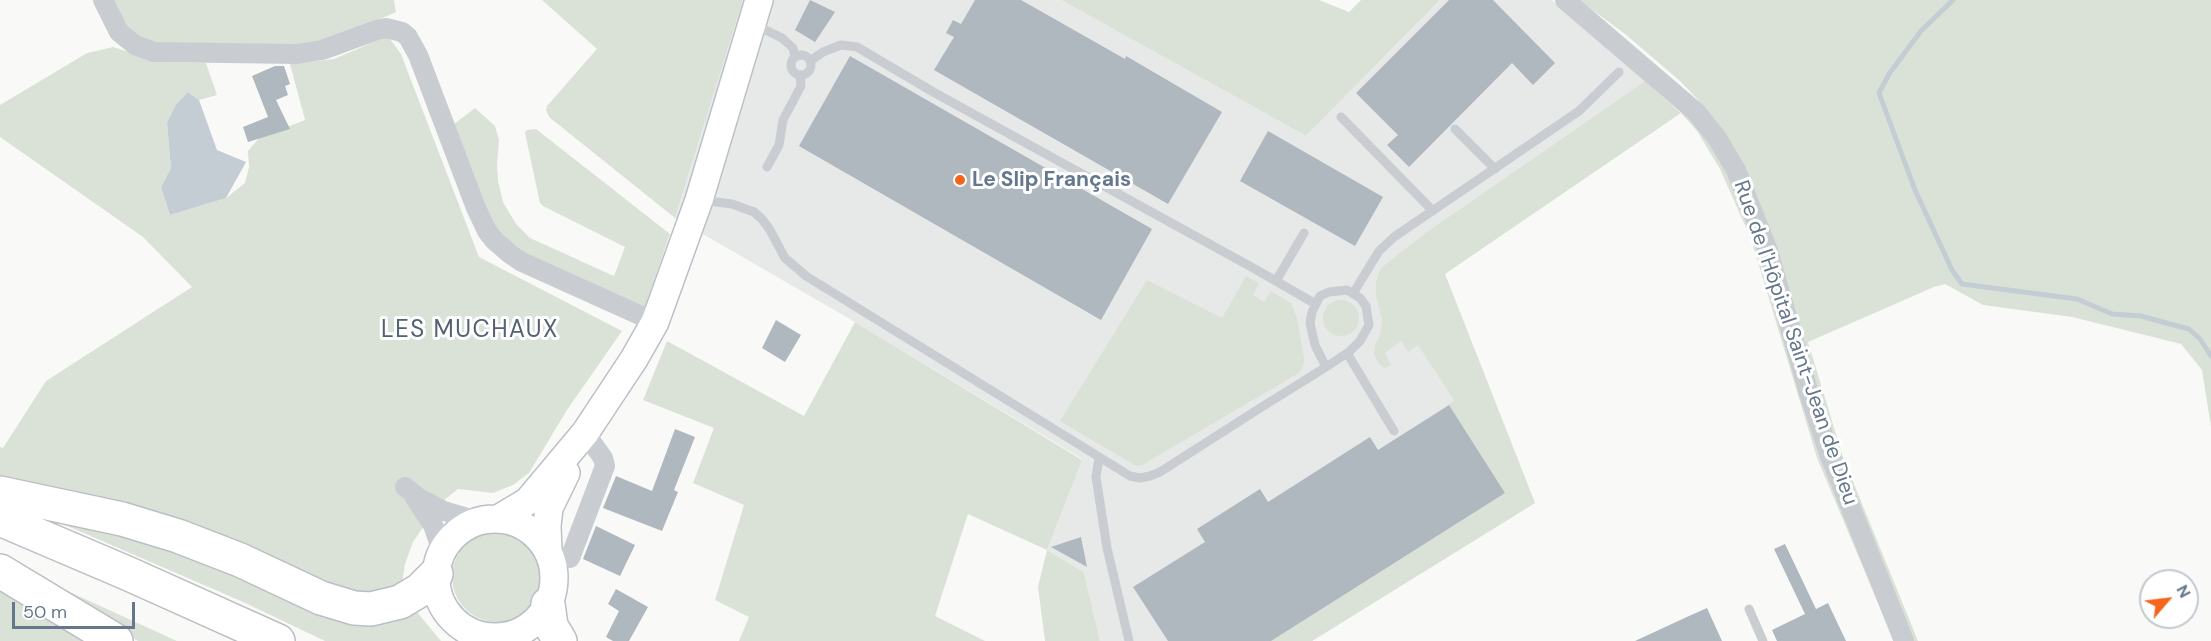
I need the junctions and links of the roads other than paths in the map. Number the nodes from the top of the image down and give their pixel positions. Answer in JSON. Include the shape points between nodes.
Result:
{"nodes":[{"id":1,"x":103,"y":0,"type":"edge"},
{"id":2,"x":1565,"y":0,"type":"edge"},
{"id":3,"x":756,"y":12,"type":"edge"},
{"id":4,"x":795,"y":57,"type":"junction"},
{"id":5,"x":810,"y":61,"type":"junction"},
{"id":6,"x":1619,"y":72,"type":"dead end"},
{"id":7,"x":800,"y":75,"type":"junction"},
{"id":8,"x":1341,"y":117,"type":"dead end"},
{"id":9,"x":1455,"y":129,"type":"dead end"},
{"id":10,"x":767,"y":167,"type":"dead end"},
{"id":11,"x":1495,"y":169,"type":"junction"},
{"id":12,"x":699,"y":200,"type":"junction"},
{"id":13,"x":1433,"y":211,"type":"junction"},
{"id":14,"x":1304,"y":233,"type":"dead end"},
{"id":15,"x":1276,"y":281,"type":"junction"},
{"id":16,"x":1354,"y":292,"type":"junction"},
{"id":17,"x":1314,"y":303,"type":"junction"},
{"id":18,"x":656,"y":322,"type":"junction"},
{"id":19,"x":1347,"y":353,"type":"junction"},
{"id":20,"x":1326,"y":367,"type":"junction"},
{"id":21,"x":1394,"y":431,"type":"dead end"},
{"id":22,"x":585,"y":433,"type":"junction"},
{"id":23,"x":1100,"y":458,"type":"junction"},
{"id":24,"x":0,"y":494,"type":"edge"},
{"id":25,"x":0,"y":519,"type":"edge"},
{"id":26,"x":488,"y":520,"type":"junction"},
{"id":27,"x":0,"y":544,"type":"edge"},
{"id":28,"x":559,"y":555,"type":"junction"},
{"id":29,"x":439,"y":562,"type":"junction"},
{"id":30,"x":0,"y":571,"type":"edge"},
{"id":31,"x":1749,"y":609,"type":"dead end"},
{"id":32,"x":533,"y":623,"type":"edge"},
{"id":33,"x":480,"y":637,"type":"edge"},
{"id":34,"x":116,"y":641,"type":"edge"},
{"id":35,"x":224,"y":641,"type":"edge"},
{"id":36,"x":278,"y":641,"type":"edge"},
{"id":37,"x":560,"y":641,"type":"edge"},
{"id":38,"x":1129,"y":641,"type":"edge"},
{"id":39,"x":1763,"y":641,"type":"edge"},
{"id":40,"x":1904,"y":641,"type":"edge"}],
"edges":[{"from":1,"to":18,"type":"street","via":[[119,32],[135,45],[154,52],[297,54],[322,50],[377,30],[402,32],[418,55],[476,208],[501,248],[522,262]]},
{"from":2,"to":40,"type":"street","name":"Rue de l'Hôpital Saint-Jean de Dieu","via":[[1696,112],[1736,170],[1768,250],[1830,456]]},
{"from":3,"to":4,"type":"lane","via":[[793,48]]},
{"from":3,"to":12,"type":"main road"},
{"from":4,"to":5,"type":"lane"},
{"from":4,"to":7,"type":"lane","via":[[791,68]]},
{"from":5,"to":7,"type":"lane","via":[[809,71]]},
{"from":5,"to":15,"type":"lane","via":[[841,45],[857,47]]},
{"from":6,"to":11,"type":"lane","via":[[1579,111]]},
{"from":7,"to":10,"type":"lane","via":[[801,86],[783,120],[779,145]]},
{"from":8,"to":13,"type":"lane"},
{"from":9,"to":11,"type":"lane"},
{"from":11,"to":13,"type":"lane"},
{"from":12,"to":18,"type":"main road"},
{"from":12,"to":23,"type":"lane","via":[[732,204],[754,212],[770,230],[785,258],[806,276]]},
{"from":13,"to":16,"type":"lane","via":[[1379,251]]},
{"from":14,"to":15,"type":"lane"},
{"from":15,"to":17,"type":"lane"},
{"from":16,"to":17,"type":"lane","via":[[1329,292]]},
{"from":16,"to":19,"type":"lane","via":[[1366,306],[1369,325],[1360,342]]},
{"from":17,"to":20,"type":"lane","via":[[1310,323]]},
{"from":18,"to":22,"type":"main road"},
{"from":19,"to":20,"type":"lane"},
{"from":19,"to":21,"type":"lane"},
{"from":20,"to":23,"type":"lane","via":[[1150,476],[1130,476]]},
{"from":22,"to":26,"type":"main road","via":[[528,501]]},
{"from":22,"to":28,"type":"main road","via":[[549,508],[547,526]]},
{"from":22,"to":28,"type":"street","via":[[605,466]]},
{"from":23,"to":38,"type":"lane","via":[[1096,477],[1105,536]]},
{"from":24,"to":29,"type":"highway","via":[[122,519],[168,533],[240,560],[321,598],[354,608],[371,609],[400,602],[420,590]]},
{"from":25,"to":36,"type":"highway"},
{"from":26,"to":28,"type":"main road","via":[[524,526]]},
{"from":26,"to":29,"type":"main road","via":[[457,532]]},
{"from":26,"to":29,"type":"street","via":[[444,511],[405,487],[437,533]]},
{"from":27,"to":35,"type":"highway"},
{"from":28,"to":32,"type":"main road","via":[[554,578]]},
{"from":29,"to":33,"type":"main road","via":[[437,590],[446,611]]},
{"from":30,"to":34,"type":"highway"},
{"from":31,"to":39,"type":"lane"},
{"from":32,"to":33,"type":"main road","via":[[508,636]]},
{"from":32,"to":37,"type":"highway","via":[[551,626]]}]}
